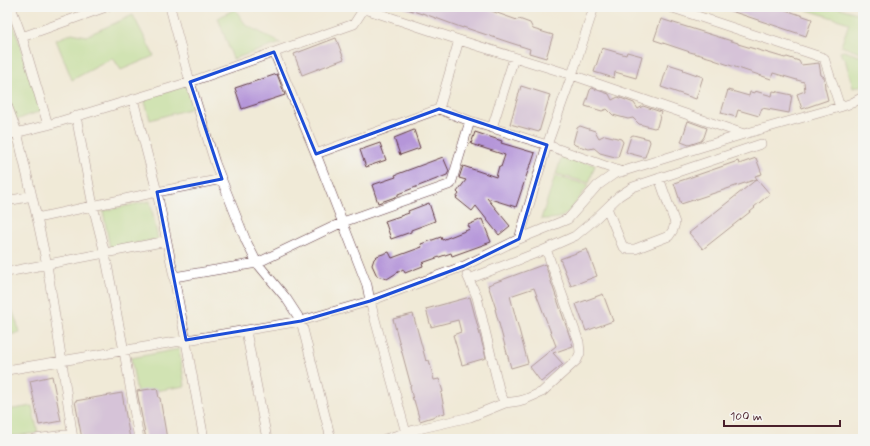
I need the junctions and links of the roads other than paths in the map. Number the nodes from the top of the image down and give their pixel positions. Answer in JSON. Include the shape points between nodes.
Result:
{"nodes":[{"id":1,"x":11,"y":7,"type":"edge"},
{"id":2,"x":106,"y":7,"type":"edge"},
{"id":3,"x":170,"y":7,"type":"edge"},
{"id":4,"x":594,"y":7,"type":"edge"},
{"id":5,"x":670,"y":7,"type":"edge"},
{"id":6,"x":362,"y":8,"type":"edge"},
{"id":7,"x":22,"y":37,"type":"junction"},
{"id":8,"x":459,"y":40,"type":"junction"},
{"id":9,"x":274,"y":52,"type":"junction"},
{"id":10,"x":514,"y":58,"type":"junction"},
{"id":11,"x":572,"y":75,"type":"junction"},
{"id":12,"x":190,"y":82,"type":"junction"},
{"id":13,"x":863,"y":97,"type":"edge"},
{"id":14,"x":133,"y":99,"type":"junction"},
{"id":15,"x":7,"y":105,"type":"edge"},
{"id":16,"x":840,"y":107,"type":"junction"},
{"id":17,"x":439,"y":108,"type":"junction"},
{"id":18,"x":76,"y":116,"type":"junction"},
{"id":19,"x":470,"y":120,"type":"junction"},
{"id":20,"x":48,"y":124,"type":"junction"},
{"id":21,"x":492,"y":128,"type":"junction"},
{"id":22,"x":17,"y":132,"type":"junction"},
{"id":23,"x":744,"y":134,"type":"junction"},
{"id":24,"x":7,"y":135,"type":"edge"},
{"id":25,"x":761,"y":144,"type":"dead end"},
{"id":26,"x":548,"y":145,"type":"junction"},
{"id":27,"x":316,"y":154,"type":"junction"},
{"id":28,"x":622,"y":172,"type":"junction"},
{"id":29,"x":659,"y":178,"type":"junction"},
{"id":30,"x":222,"y":179,"type":"junction"},
{"id":31,"x":157,"y":192,"type":"junction"},
{"id":32,"x":32,"y":196,"type":"junction"},
{"id":33,"x":7,"y":201,"type":"edge"},
{"id":34,"x":93,"y":206,"type":"junction"},
{"id":35,"x":607,"y":208,"type":"junction"},
{"id":36,"x":37,"y":218,"type":"junction"},
{"id":37,"x":343,"y":222,"type":"junction"},
{"id":38,"x":519,"y":239,"type":"junction"},
{"id":39,"x":167,"y":241,"type":"junction"},
{"id":40,"x":546,"y":249,"type":"junction"},
{"id":41,"x":105,"y":254,"type":"junction"},
{"id":42,"x":257,"y":263,"type":"junction"},
{"id":43,"x":47,"y":265,"type":"junction"},
{"id":44,"x":464,"y":266,"type":"junction"},
{"id":45,"x":7,"y":272,"type":"edge"},
{"id":46,"x":174,"y":277,"type":"junction"},
{"id":47,"x":469,"y":279,"type":"junction"},
{"id":48,"x":370,"y":301,"type":"junction"},
{"id":49,"x":301,"y":321,"type":"junction"},
{"id":50,"x":246,"y":330,"type":"junction"},
{"id":51,"x":186,"y":340,"type":"junction"},
{"id":52,"x":124,"y":351,"type":"junction"},
{"id":53,"x":62,"y":362,"type":"junction"},
{"id":54,"x":7,"y":370,"type":"edge"},
{"id":55,"x":505,"y":403,"type":"junction"},
{"id":56,"x":406,"y":433,"type":"junction"},
{"id":57,"x":72,"y":437,"type":"edge"},
{"id":58,"x":35,"y":439,"type":"edge"},
{"id":59,"x":140,"y":439,"type":"edge"},
{"id":60,"x":204,"y":439,"type":"edge"},
{"id":61,"x":267,"y":439,"type":"edge"},
{"id":62,"x":331,"y":439,"type":"edge"},
{"id":63,"x":385,"y":439,"type":"edge"}],
"edges":[{"from":1,"to":7,"type":"street"},
{"from":2,"to":7,"type":"street"},
{"from":3,"to":12,"type":"street"},
{"from":4,"to":11,"type":"street"},
{"from":5,"to":16,"type":"street","via":[[824,58]]},
{"from":6,"to":8,"type":"street"},
{"from":6,"to":9,"type":"street","via":[[354,24]]},
{"from":7,"to":20,"type":"street"},
{"from":8,"to":10,"type":"street"},
{"from":8,"to":17,"type":"street"},
{"from":9,"to":12,"type":"street"},
{"from":9,"to":27,"type":"street"},
{"from":10,"to":11,"type":"street"},
{"from":10,"to":21,"type":"street"},
{"from":11,"to":23,"type":"street"},
{"from":11,"to":26,"type":"street"},
{"from":12,"to":14,"type":"street"},
{"from":12,"to":30,"type":"street"},
{"from":13,"to":16,"type":"street"},
{"from":14,"to":18,"type":"street"},
{"from":14,"to":31,"type":"street"},
{"from":15,"to":22,"type":"street"},
{"from":16,"to":23,"type":"street"},
{"from":17,"to":19,"type":"street"},
{"from":17,"to":27,"type":"street"},
{"from":18,"to":20,"type":"street"},
{"from":18,"to":34,"type":"street"},
{"from":19,"to":21,"type":"street"},
{"from":19,"to":37,"type":"street","via":[[451,184]]},
{"from":20,"to":22,"type":"street"},
{"from":21,"to":26,"type":"street"},
{"from":22,"to":24,"type":"street"},
{"from":22,"to":32,"type":"street"},
{"from":23,"to":28,"type":"street"},
{"from":25,"to":29,"type":"street"},
{"from":26,"to":28,"type":"street"},
{"from":26,"to":38,"type":"street"},
{"from":27,"to":37,"type":"street"},
{"from":28,"to":38,"type":"street","via":[[614,174],[597,186],[568,219]]},
{"from":29,"to":35,"type":"street","via":[[632,187]]},
{"from":29,"to":35,"type":"street","via":[[675,223],[669,236],[635,249],[626,249]]},
{"from":30,"to":31,"type":"street"},
{"from":30,"to":42,"type":"street"},
{"from":31,"to":34,"type":"street"},
{"from":31,"to":39,"type":"street"},
{"from":32,"to":33,"type":"street"},
{"from":32,"to":36,"type":"street"},
{"from":34,"to":36,"type":"street"},
{"from":34,"to":41,"type":"street"},
{"from":35,"to":40,"type":"street","via":[[575,236]]},
{"from":36,"to":43,"type":"street"},
{"from":37,"to":42,"type":"street"},
{"from":37,"to":48,"type":"street","via":[[367,285]]},
{"from":38,"to":44,"type":"street"},
{"from":39,"to":41,"type":"street"},
{"from":39,"to":46,"type":"street"},
{"from":40,"to":47,"type":"street"},
{"from":40,"to":55,"type":"street","via":[[580,342],[580,353],[577,360],[542,392],[526,399]]},
{"from":41,"to":43,"type":"street"},
{"from":41,"to":52,"type":"street"},
{"from":42,"to":46,"type":"street"},
{"from":42,"to":49,"type":"street"},
{"from":43,"to":45,"type":"street"},
{"from":43,"to":53,"type":"street"},
{"from":44,"to":47,"type":"street"},
{"from":44,"to":48,"type":"street"},
{"from":46,"to":51,"type":"street"},
{"from":47,"to":55,"type":"street","via":[[477,297],[500,393]]},
{"from":48,"to":49,"type":"street"},
{"from":48,"to":56,"type":"street"},
{"from":49,"to":50,"type":"street"},
{"from":49,"to":62,"type":"street"},
{"from":50,"to":51,"type":"street"},
{"from":50,"to":61,"type":"street"},
{"from":51,"to":52,"type":"street"},
{"from":51,"to":60,"type":"street"},
{"from":52,"to":53,"type":"street"},
{"from":52,"to":59,"type":"street"},
{"from":53,"to":54,"type":"street"},
{"from":53,"to":57,"type":"street"},
{"from":55,"to":56,"type":"street","via":[[470,417]]},
{"from":56,"to":63,"type":"street"},
{"from":57,"to":58,"type":"street"}]}
